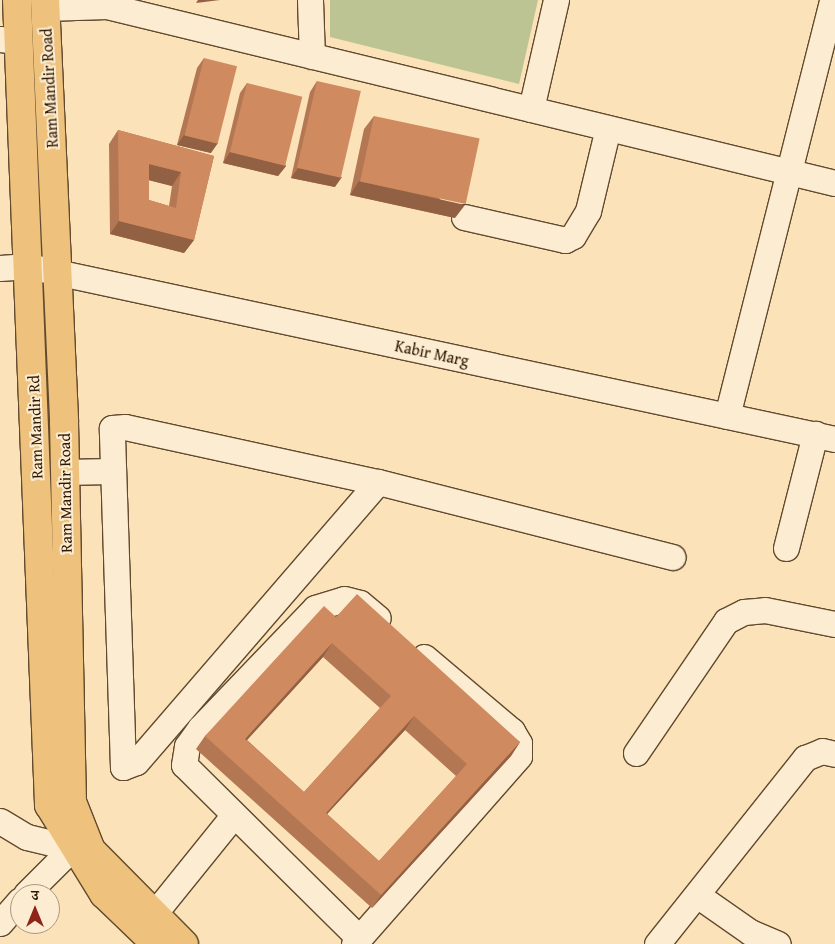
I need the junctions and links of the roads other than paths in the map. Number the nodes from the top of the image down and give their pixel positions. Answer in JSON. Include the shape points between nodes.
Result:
{"nodes":[{"id":1,"x":17,"y":0,"type":"edge"},
{"id":2,"x":310,"y":0,"type":"edge"},
{"id":3,"x":556,"y":0,"type":"edge"},
{"id":4,"x":832,"y":0,"type":"edge"},
{"id":5,"x":45,"y":4,"type":"edge"},
{"id":6,"x":9,"y":40,"type":"edge"},
{"id":7,"x":312,"y":56,"type":"junction"},
{"id":8,"x":531,"y":108,"type":"junction"},
{"id":9,"x":608,"y":128,"type":"junction"},
{"id":10,"x":788,"y":172,"type":"junction"},
{"id":11,"x":835,"y":183,"type":"edge"},
{"id":12,"x":464,"y":217,"type":"edge"},
{"id":13,"x":28,"y":266,"type":"junction"},
{"id":14,"x":0,"y":268,"type":"edge"},
{"id":15,"x":57,"y":273,"type":"junction"},
{"id":16,"x":727,"y":416,"type":"junction"},
{"id":17,"x":825,"y":437,"type":"edge"},
{"id":18,"x":110,"y":471,"type":"junction"},
{"id":19,"x":36,"y":472,"type":"junction"},
{"id":20,"x":65,"y":472,"type":"junction"},
{"id":21,"x":378,"y":482,"type":"junction"},
{"id":22,"x":786,"y":548,"type":"dead end"},
{"id":23,"x":673,"y":557,"type":"dead end"},
{"id":24,"x":835,"y":624,"type":"edge"},
{"id":25,"x":636,"y":753,"type":"dead end"},
{"id":26,"x":835,"y":754,"type":"edge"},
{"id":27,"x":233,"y":816,"type":"junction"},
{"id":28,"x":0,"y":821,"type":"edge"},
{"id":29,"x":72,"y":848,"type":"junction"},
{"id":30,"x":36,"y":884,"type":"edge"},
{"id":31,"x":104,"y":894,"type":"joint"},
{"id":32,"x":696,"y":895,"type":"junction"},
{"id":33,"x":10,"y":912,"type":"edge"},
{"id":34,"x":0,"y":923,"type":"edge"},
{"id":35,"x":150,"y":930,"type":"edge"},
{"id":36,"x":356,"y":941,"type":"edge"},
{"id":37,"x":184,"y":944,"type":"edge"},
{"id":38,"x":657,"y":944,"type":"edge"},
{"id":39,"x":778,"y":944,"type":"edge"}],
"edges":[{"from":1,"to":6,"type":"main road","name":"Ram Mandir Rd"},
{"from":2,"to":7,"type":"street"},
{"from":3,"to":8,"type":"street"},
{"from":4,"to":10,"type":"street"},
{"from":5,"to":7,"type":"street","via":[[107,6]]},
{"from":5,"to":15,"type":"main road","name":"Ram Mandir Road"},
{"from":6,"to":13,"type":"main road","name":"Ram Mandir Rd"},
{"from":7,"to":8,"type":"street"},
{"from":8,"to":9,"type":"street"},
{"from":9,"to":10,"type":"street"},
{"from":9,"to":12,"type":"street","via":[[588,211],[573,236],[565,240]]},
{"from":10,"to":11,"type":"street"},
{"from":10,"to":16,"type":"street"},
{"from":13,"to":14,"type":"street","name":"Kabir Marg"},
{"from":13,"to":15,"type":"street","name":"Kabir Marg"},
{"from":13,"to":19,"type":"main road","name":"Ram Mandir Rd"},
{"from":15,"to":16,"type":"street","name":"Kabir Marg"},
{"from":15,"to":20,"type":"main road","name":"Ram Mandir Road"},
{"from":16,"to":17,"type":"street","name":"Kabir Marg"},
{"from":17,"to":22,"type":"street"},
{"from":18,"to":20,"type":"street"},
{"from":18,"to":21,"type":"street","via":[[109,432],[117,426]]},
{"from":18,"to":21,"type":"street","via":[[120,761],[127,768]]},
{"from":19,"to":20,"type":"main road"},
{"from":19,"to":29,"type":"main road","name":"Ram Mandir Rd","via":[[49,805]]},
{"from":20,"to":35,"type":"main road","name":"Ram Mandir Road","via":[[72,802],[91,850]]},
{"from":21,"to":23,"type":"street"},
{"from":24,"to":25,"type":"street","via":[[765,610],[744,612],[726,621]]},
{"from":26,"to":32,"type":"street","via":[[822,750],[806,758]]},
{"from":27,"to":35,"type":"street"},
{"from":27,"to":36,"type":"street"},
{"from":27,"to":36,"type":"street","via":[[184,765],[187,746],[200,728],[316,608],[328,602],[360,603],[512,731],[519,756]]},
{"from":28,"to":29,"type":"street","via":[[28,837]]},
{"from":29,"to":30,"type":"street"},
{"from":29,"to":31,"type":"main road","name":"Ram Mandir Rd"},
{"from":31,"to":35,"type":"main road","name":"Ram Mandir Road"},
{"from":32,"to":38,"type":"street"},
{"from":32,"to":39,"type":"street","via":[[750,932]]},
{"from":33,"to":34,"type":"street"},
{"from":35,"to":37,"type":"main road","name":"Ram Mandir Road"}]}
